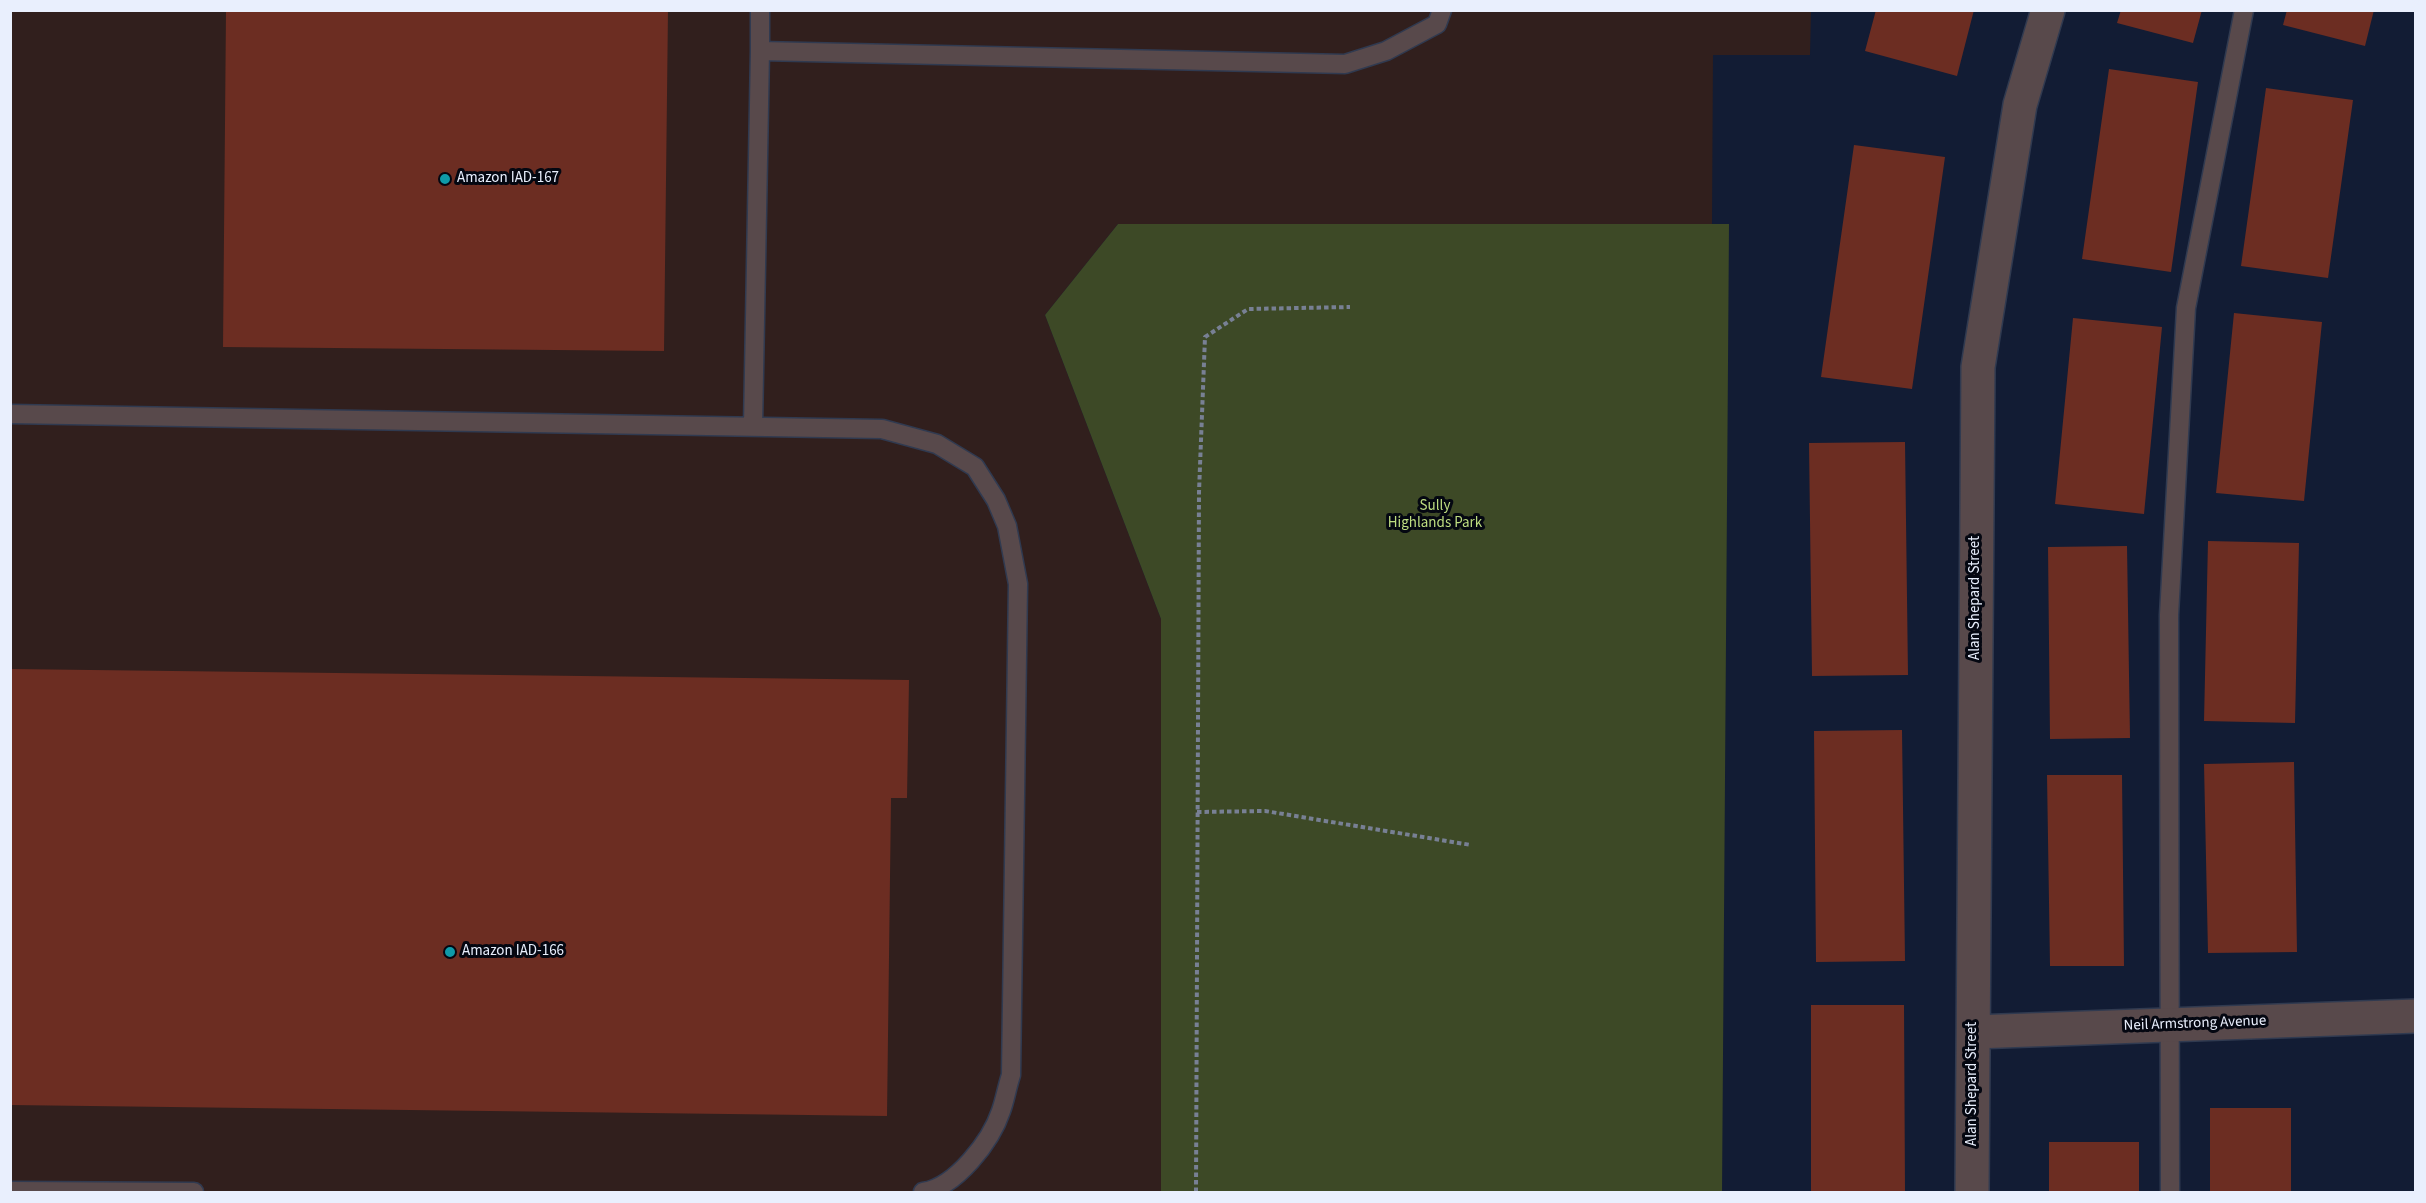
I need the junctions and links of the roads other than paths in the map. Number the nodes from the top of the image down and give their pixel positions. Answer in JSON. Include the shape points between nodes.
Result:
{"nodes":[{"id":1,"x":760,"y":10,"type":"edge"},
{"id":2,"x":1442,"y":10,"type":"edge"},
{"id":3,"x":2048,"y":10,"type":"edge"},
{"id":4,"x":2244,"y":10,"type":"edge"},
{"id":5,"x":760,"y":51,"type":"junction"},
{"id":6,"x":10,"y":414,"type":"edge"},
{"id":7,"x":753,"y":426,"type":"junction"},
{"id":8,"x":2415,"y":1016,"type":"edge"},
{"id":9,"x":2170,"y":1025,"type":"junction"},
{"id":10,"x":1974,"y":1032,"type":"junction"},
{"id":11,"x":10,"y":1191,"type":"edge"},
{"id":12,"x":194,"y":1192,"type":"edge"},
{"id":13,"x":923,"y":1192,"type":"edge"},
{"id":14,"x":1972,"y":1192,"type":"edge"},
{"id":15,"x":2170,"y":1192,"type":"edge"}],
"edges":[{"from":1,"to":5,"type":"lane"},
{"from":2,"to":5,"type":"lane","via":[[1437,24],[1386,51],[1344,64]]},
{"from":3,"to":10,"type":"street","name":"Alan Shepard Street","via":[[2020,105],[1978,367]]},
{"from":4,"to":9,"type":"lane","via":[[2186,308],[2169,615]]},
{"from":5,"to":7,"type":"lane"},
{"from":6,"to":7,"type":"lane"},
{"from":7,"to":13,"type":"lane","via":[[882,429],[937,444],[975,467],[996,500],[1014,554],[1018,584],[1011,1075],[1000,1113],[981,1149],[957,1175]]},
{"from":8,"to":9,"type":"street","name":"Neil Armstrong Avenue"},
{"from":9,"to":10,"type":"street","name":"Neil Armstrong Avenue"},
{"from":9,"to":15,"type":"lane"},
{"from":10,"to":14,"type":"street","name":"Alan Shepard Street"},
{"from":11,"to":12,"type":"lane"}]}
